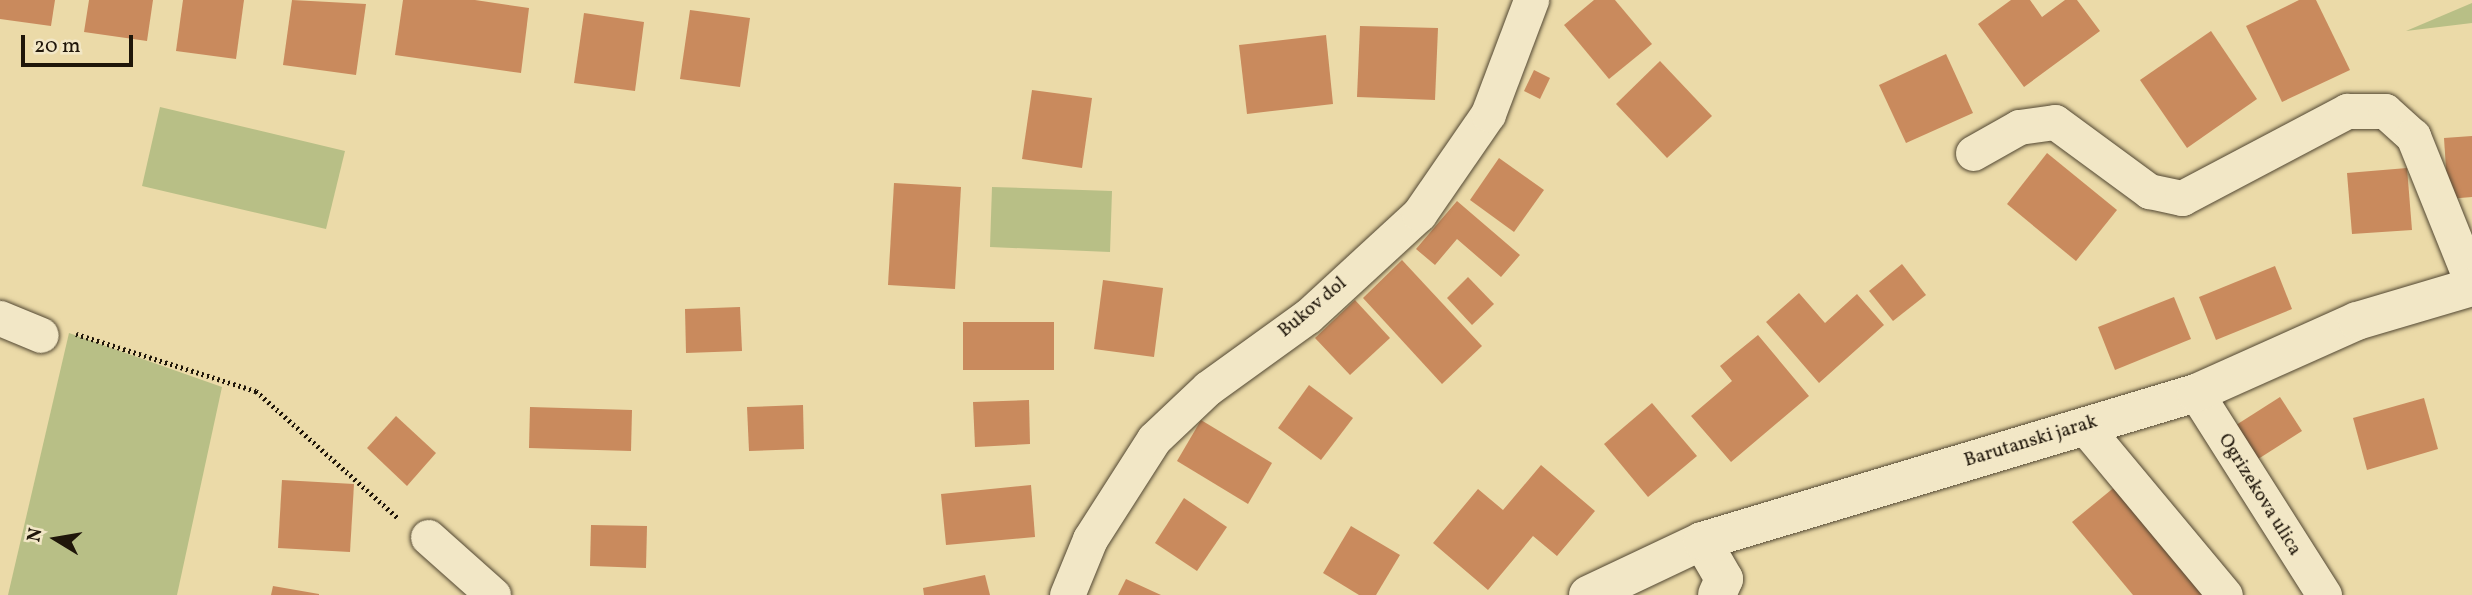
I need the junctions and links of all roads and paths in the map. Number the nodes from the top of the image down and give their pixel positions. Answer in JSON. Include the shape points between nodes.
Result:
{"nodes":[{"id":1,"x":1531,"y":0,"type":"edge"},
{"id":2,"x":1973,"y":153,"type":"dead end"},
{"id":3,"x":2472,"y":285,"type":"edge"},
{"id":4,"x":0,"y":318,"type":"edge"},
{"id":5,"x":41,"y":335,"type":"joint"},
{"id":6,"x":2196,"y":393,"type":"junction"},
{"id":7,"x":2084,"y":426,"type":"junction"},
{"id":8,"x":428,"y":537,"type":"joint"},
{"id":9,"x":1702,"y":541,"type":"junction"},
{"id":10,"x":493,"y":595,"type":"edge"},
{"id":11,"x":1067,"y":595,"type":"edge"},
{"id":12,"x":1588,"y":595,"type":"edge"},
{"id":13,"x":1717,"y":595,"type":"edge"},
{"id":14,"x":2225,"y":595,"type":"edge"},
{"id":15,"x":2324,"y":595,"type":"edge"}],
"edges":[{"from":1,"to":11,"type":"street","name":"Bukov dol","via":[[1488,114],[1419,214],[1308,316],[1208,387],[1154,439],[1090,539]]},
{"from":2,"to":3,"type":"street","name":"Barutanski jarak","via":[[2019,127],[2055,122],[2150,191],[2182,198],[2347,111],[2385,111],[2413,136]]},
{"from":3,"to":6,"type":"street","name":"Barutanski jarak","via":[[2357,321]]},
{"from":4,"to":5,"type":"street"},
{"from":5,"to":8,"type":"path","via":[[54,327],[256,391],[407,526]]},
{"from":6,"to":7,"type":"street","name":"Barutanski jarak"},
{"from":6,"to":15,"type":"street","name":"Ogrizekova ulica"},
{"from":7,"to":9,"type":"street","name":"Barutanski jarak"},
{"from":7,"to":14,"type":"street"},
{"from":8,"to":10,"type":"street"},
{"from":9,"to":12,"type":"street","name":"Barutanski jarak"},
{"from":9,"to":13,"type":"street","via":[[1724,579]]}]}
